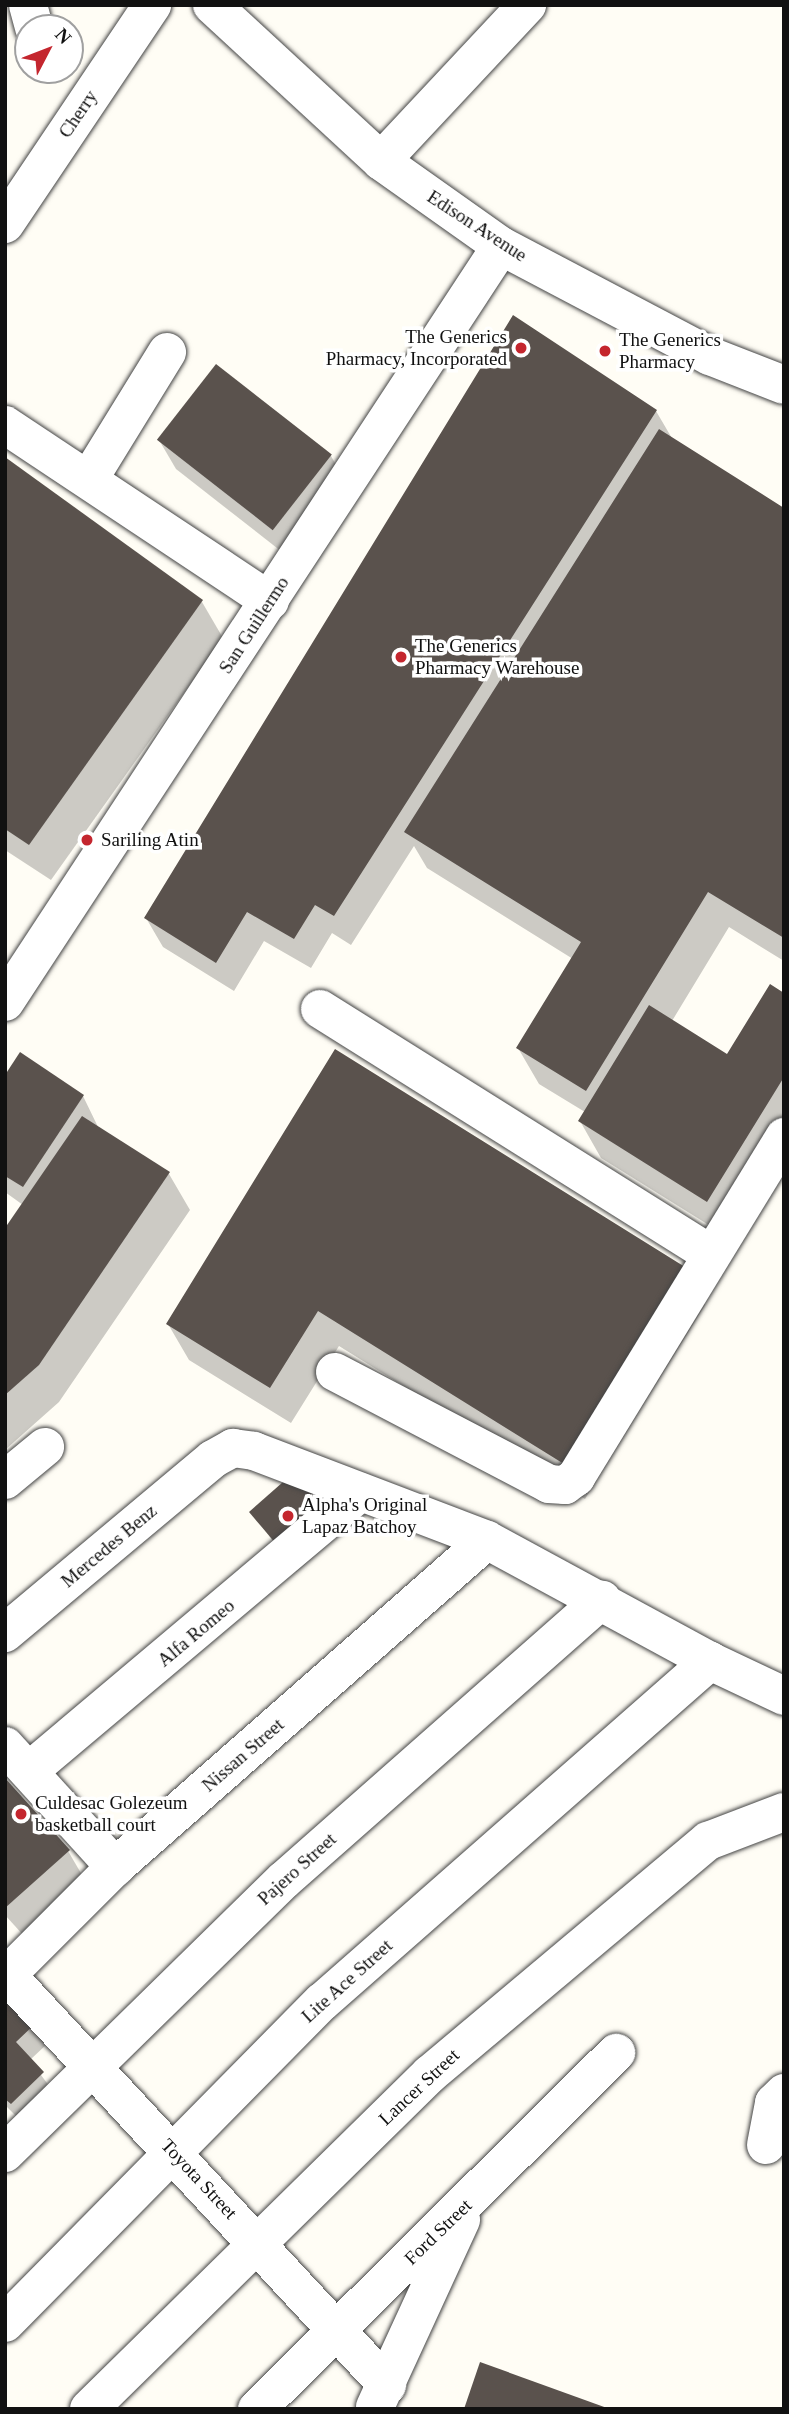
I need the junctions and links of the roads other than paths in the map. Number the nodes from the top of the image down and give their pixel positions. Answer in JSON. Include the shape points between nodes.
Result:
{"nodes":[{"id":1,"x":152,"y":5,"type":"edge"},
{"id":2,"x":212,"y":5,"type":"edge"},
{"id":3,"x":527,"y":5,"type":"edge"},
{"id":4,"x":381,"y":161,"type":"junction"},
{"id":5,"x":5,"y":224,"type":"edge"},
{"id":6,"x":501,"y":246,"type":"junction"},
{"id":7,"x":167,"y":352,"type":"dead end"},
{"id":8,"x":784,"y":385,"type":"edge"},
{"id":9,"x":5,"y":425,"type":"edge"},
{"id":10,"x":89,"y":479,"type":"junction"},
{"id":11,"x":270,"y":601,"type":"junction"},
{"id":12,"x":5,"y":1002,"type":"edge"},
{"id":13,"x":320,"y":1009,"type":"dead end"},
{"id":14,"x":784,"y":1137,"type":"edge"},
{"id":15,"x":711,"y":1254,"type":"junction"},
{"id":16,"x":335,"y":1372,"type":"dead end"},
{"id":17,"x":45,"y":1447,"type":"dead end"},
{"id":18,"x":5,"y":1480,"type":"edge"},
{"id":19,"x":360,"y":1492,"type":"junction"},
{"id":20,"x":487,"y":1540,"type":"junction"},
{"id":21,"x":602,"y":1600,"type":"junction"},
{"id":22,"x":5,"y":1633,"type":"edge"},
{"id":23,"x":710,"y":1661,"type":"junction"},
{"id":24,"x":784,"y":1696,"type":"edge"},
{"id":25,"x":17,"y":1759,"type":"edge"},
{"id":26,"x":784,"y":1812,"type":"edge"},
{"id":27,"x":115,"y":1867,"type":"junction"},
{"id":28,"x":6,"y":1975,"type":"edge"},
{"id":29,"x":616,"y":2053,"type":"dead end"},
{"id":30,"x":93,"y":2067,"type":"junction"},
{"id":31,"x":784,"y":2093,"type":"edge"},
{"id":32,"x":766,"y":2145,"type":"dead end"},
{"id":33,"x":5,"y":2152,"type":"edge"},
{"id":34,"x":176,"y":2153,"type":"junction"},
{"id":35,"x":470,"y":2201,"type":"junction"},
{"id":36,"x":257,"y":2242,"type":"junction"},
{"id":37,"x":5,"y":2323,"type":"edge"},
{"id":38,"x":336,"y":2329,"type":"junction"},
{"id":39,"x":380,"y":2397,"type":"edge"},
{"id":40,"x":89,"y":2409,"type":"edge"},
{"id":41,"x":257,"y":2409,"type":"edge"}],
"edges":[{"from":1,"to":5,"type":"street","name":"Cherry"},
{"from":2,"to":4,"type":"street","name":"Edison Avenue"},
{"from":3,"to":4,"type":"street"},
{"from":4,"to":6,"type":"street","name":"Edison Avenue"},
{"from":6,"to":8,"type":"street","name":"Edison Avenue","via":[[710,355]]},
{"from":6,"to":11,"type":"street","name":"San Guillermo"},
{"from":7,"to":10,"type":"street"},
{"from":9,"to":10,"type":"street"},
{"from":10,"to":11,"type":"street"},
{"from":11,"to":12,"type":"street","name":"San Guillermo"},
{"from":13,"to":15,"type":"street"},
{"from":14,"to":15,"type":"street"},
{"from":15,"to":16,"type":"street","via":[[576,1477],[565,1485],[549,1484]]},
{"from":17,"to":18,"type":"street"},
{"from":19,"to":20,"type":"street"},
{"from":19,"to":22,"type":"street","name":"Mercedes Benz","via":[[254,1451],[233,1448],[213,1459]]},
{"from":19,"to":25,"type":"street","name":"Alfa Romeo"},
{"from":20,"to":21,"type":"street"},
{"from":20,"to":27,"type":"street","name":"Nissan Street"},
{"from":21,"to":23,"type":"street"},
{"from":21,"to":30,"type":"street","name":"Pajero Street","via":[[284,1880]]},
{"from":23,"to":24,"type":"street"},
{"from":23,"to":34,"type":"street","name":"Lite Ace Street","via":[[322,2002]]},
{"from":25,"to":27,"type":"street"},
{"from":26,"to":36,"type":"street","name":"Lancer Street","via":[[708,1841],[430,2074]]},
{"from":27,"to":28,"type":"street","name":"Nissan Street"},
{"from":28,"to":30,"type":"street","name":"Toyota Street"},
{"from":29,"to":35,"type":"street","name":"Ford Street"},
{"from":30,"to":33,"type":"street","name":"Pajero Street"},
{"from":30,"to":34,"type":"street","name":"Toyota Street"},
{"from":31,"to":32,"type":"street","via":[[774,2103]]},
{"from":34,"to":36,"type":"street","name":"Toyota Street"},
{"from":34,"to":37,"type":"street","name":"Lite Ace Street"},
{"from":35,"to":38,"type":"street","name":"Ford Street"},
{"from":35,"to":39,"type":"street"},
{"from":36,"to":38,"type":"street","name":"Toyota Street"},
{"from":36,"to":40,"type":"street","name":"Lancer Street"},
{"from":38,"to":39,"type":"street","name":"Toyota Street"},
{"from":38,"to":41,"type":"street","name":"Ford Street"}]}
